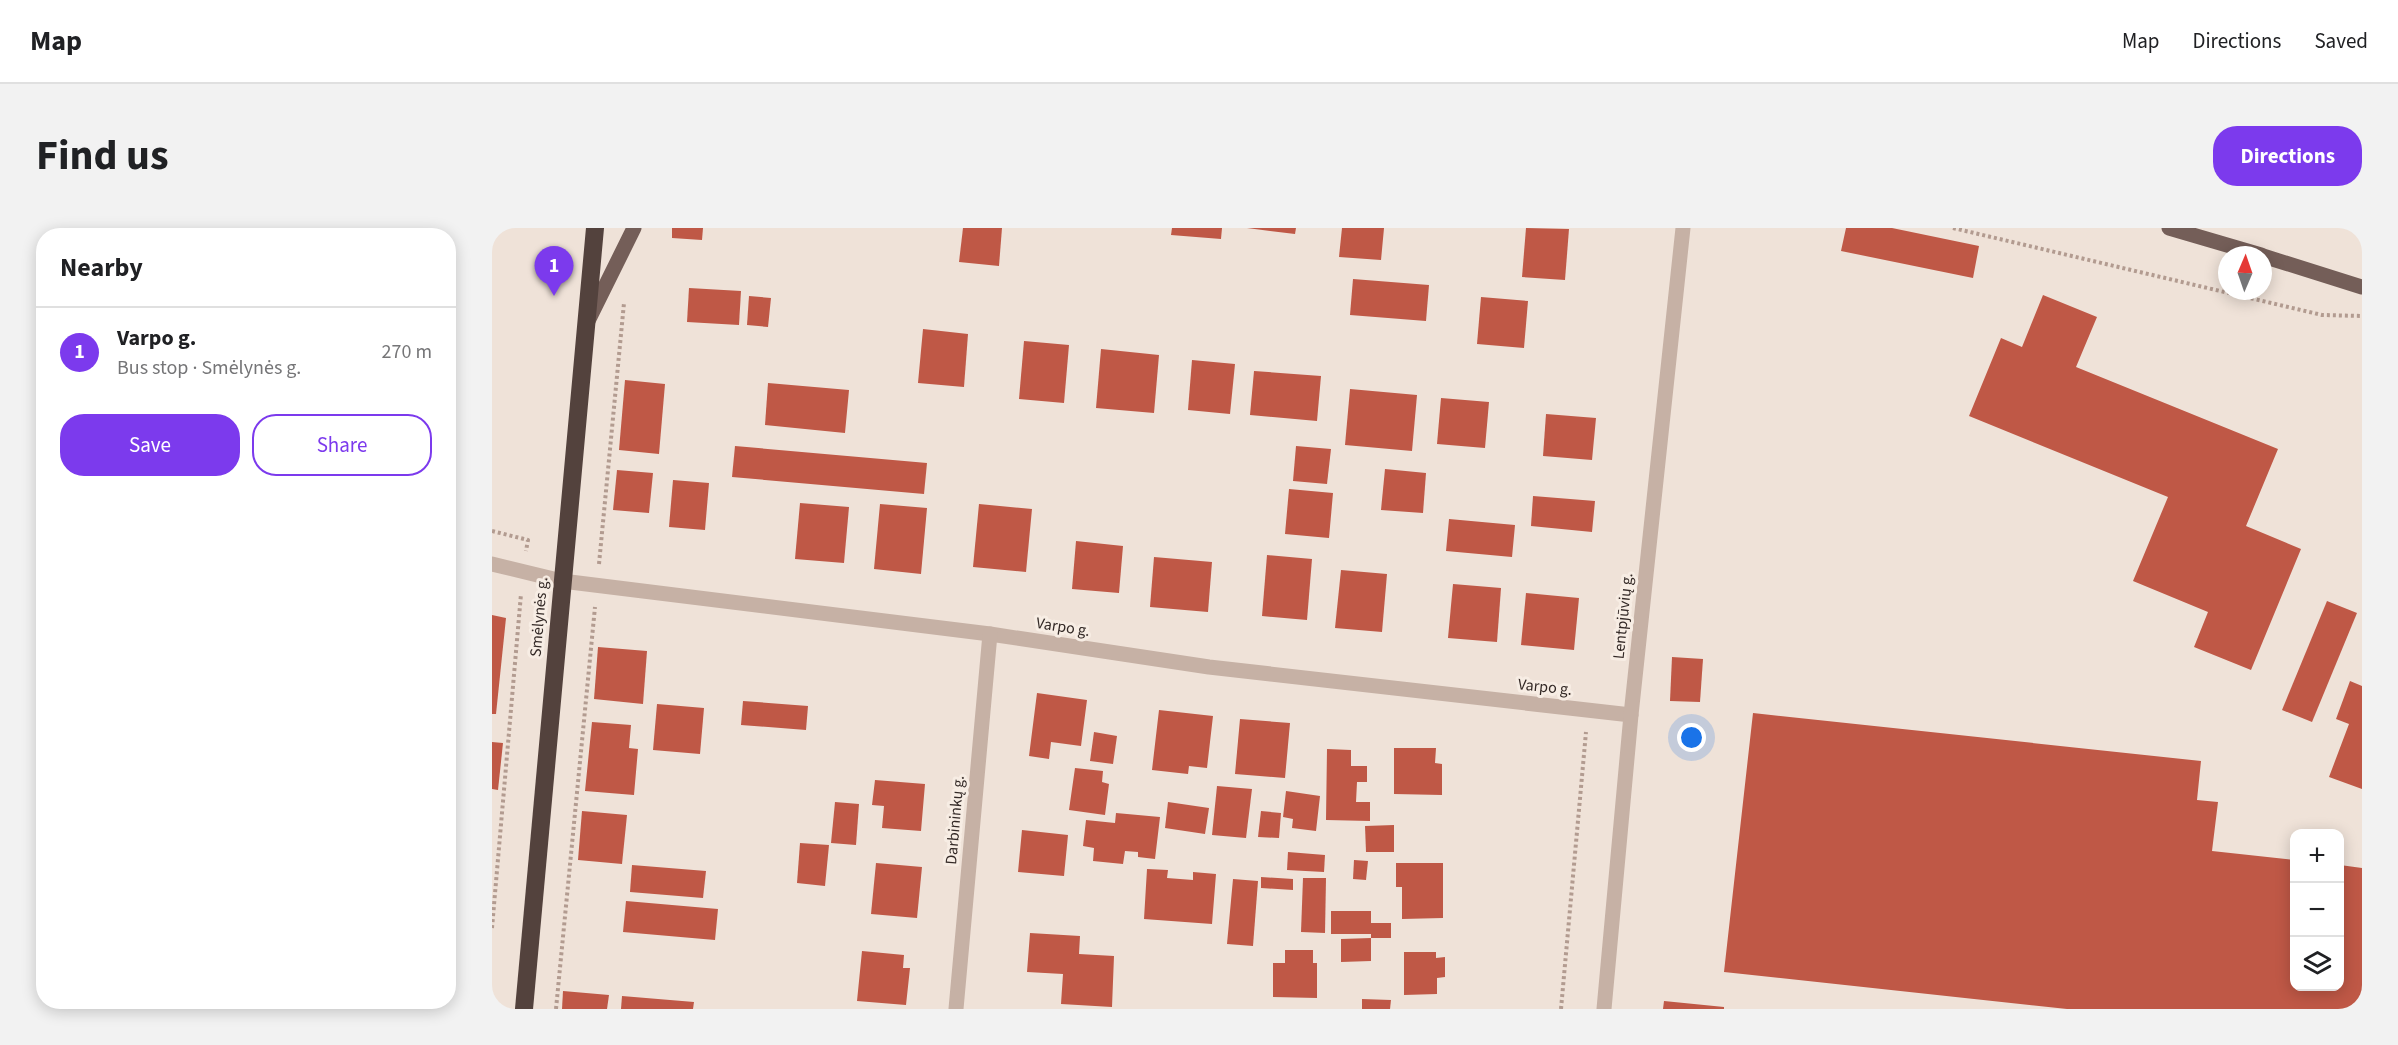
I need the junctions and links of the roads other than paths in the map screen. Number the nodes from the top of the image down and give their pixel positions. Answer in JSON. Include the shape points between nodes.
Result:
{"nodes":[{"id":1,"x":595,"y":228,"type":"edge"},
{"id":2,"x":634,"y":228,"type":"edge"},
{"id":3,"x":1683,"y":228,"type":"edge"},
{"id":4,"x":2169,"y":228,"type":"edge"},
{"id":5,"x":2231,"y":246,"type":"edge"},
{"id":6,"x":2272,"y":258,"type":"edge"},
{"id":7,"x":2362,"y":287,"type":"edge"},
{"id":8,"x":585,"y":326,"type":"junction"},
{"id":9,"x":492,"y":564,"type":"edge"},
{"id":10,"x":562,"y":581,"type":"junction"},
{"id":11,"x":990,"y":634,"type":"junction"},
{"id":12,"x":1631,"y":714,"type":"junction"},
{"id":13,"x":524,"y":1009,"type":"edge"},
{"id":14,"x":956,"y":1009,"type":"edge"},
{"id":15,"x":1604,"y":1009,"type":"edge"}],
"edges":[{"from":1,"to":8,"type":"highway","name":"Smėlynės g."},
{"from":2,"to":8,"type":"main road"},
{"from":3,"to":12,"type":"street","name":"Lentpjūvių g."},
{"from":4,"to":5,"type":"main road"},
{"from":6,"to":7,"type":"main road"},
{"from":8,"to":10,"type":"highway","name":"Smėlynės g."},
{"from":9,"to":10,"type":"street","name":"Varpo g."},
{"from":10,"to":11,"type":"street","name":"Varpo g."},
{"from":10,"to":13,"type":"highway","name":"Smėlynės g."},
{"from":11,"to":12,"type":"street","name":"Varpo g.","via":[[1209,667]]},
{"from":11,"to":14,"type":"street","name":"Darbininkų g."},
{"from":12,"to":15,"type":"street","name":"Lentpjūvių g."}]}
